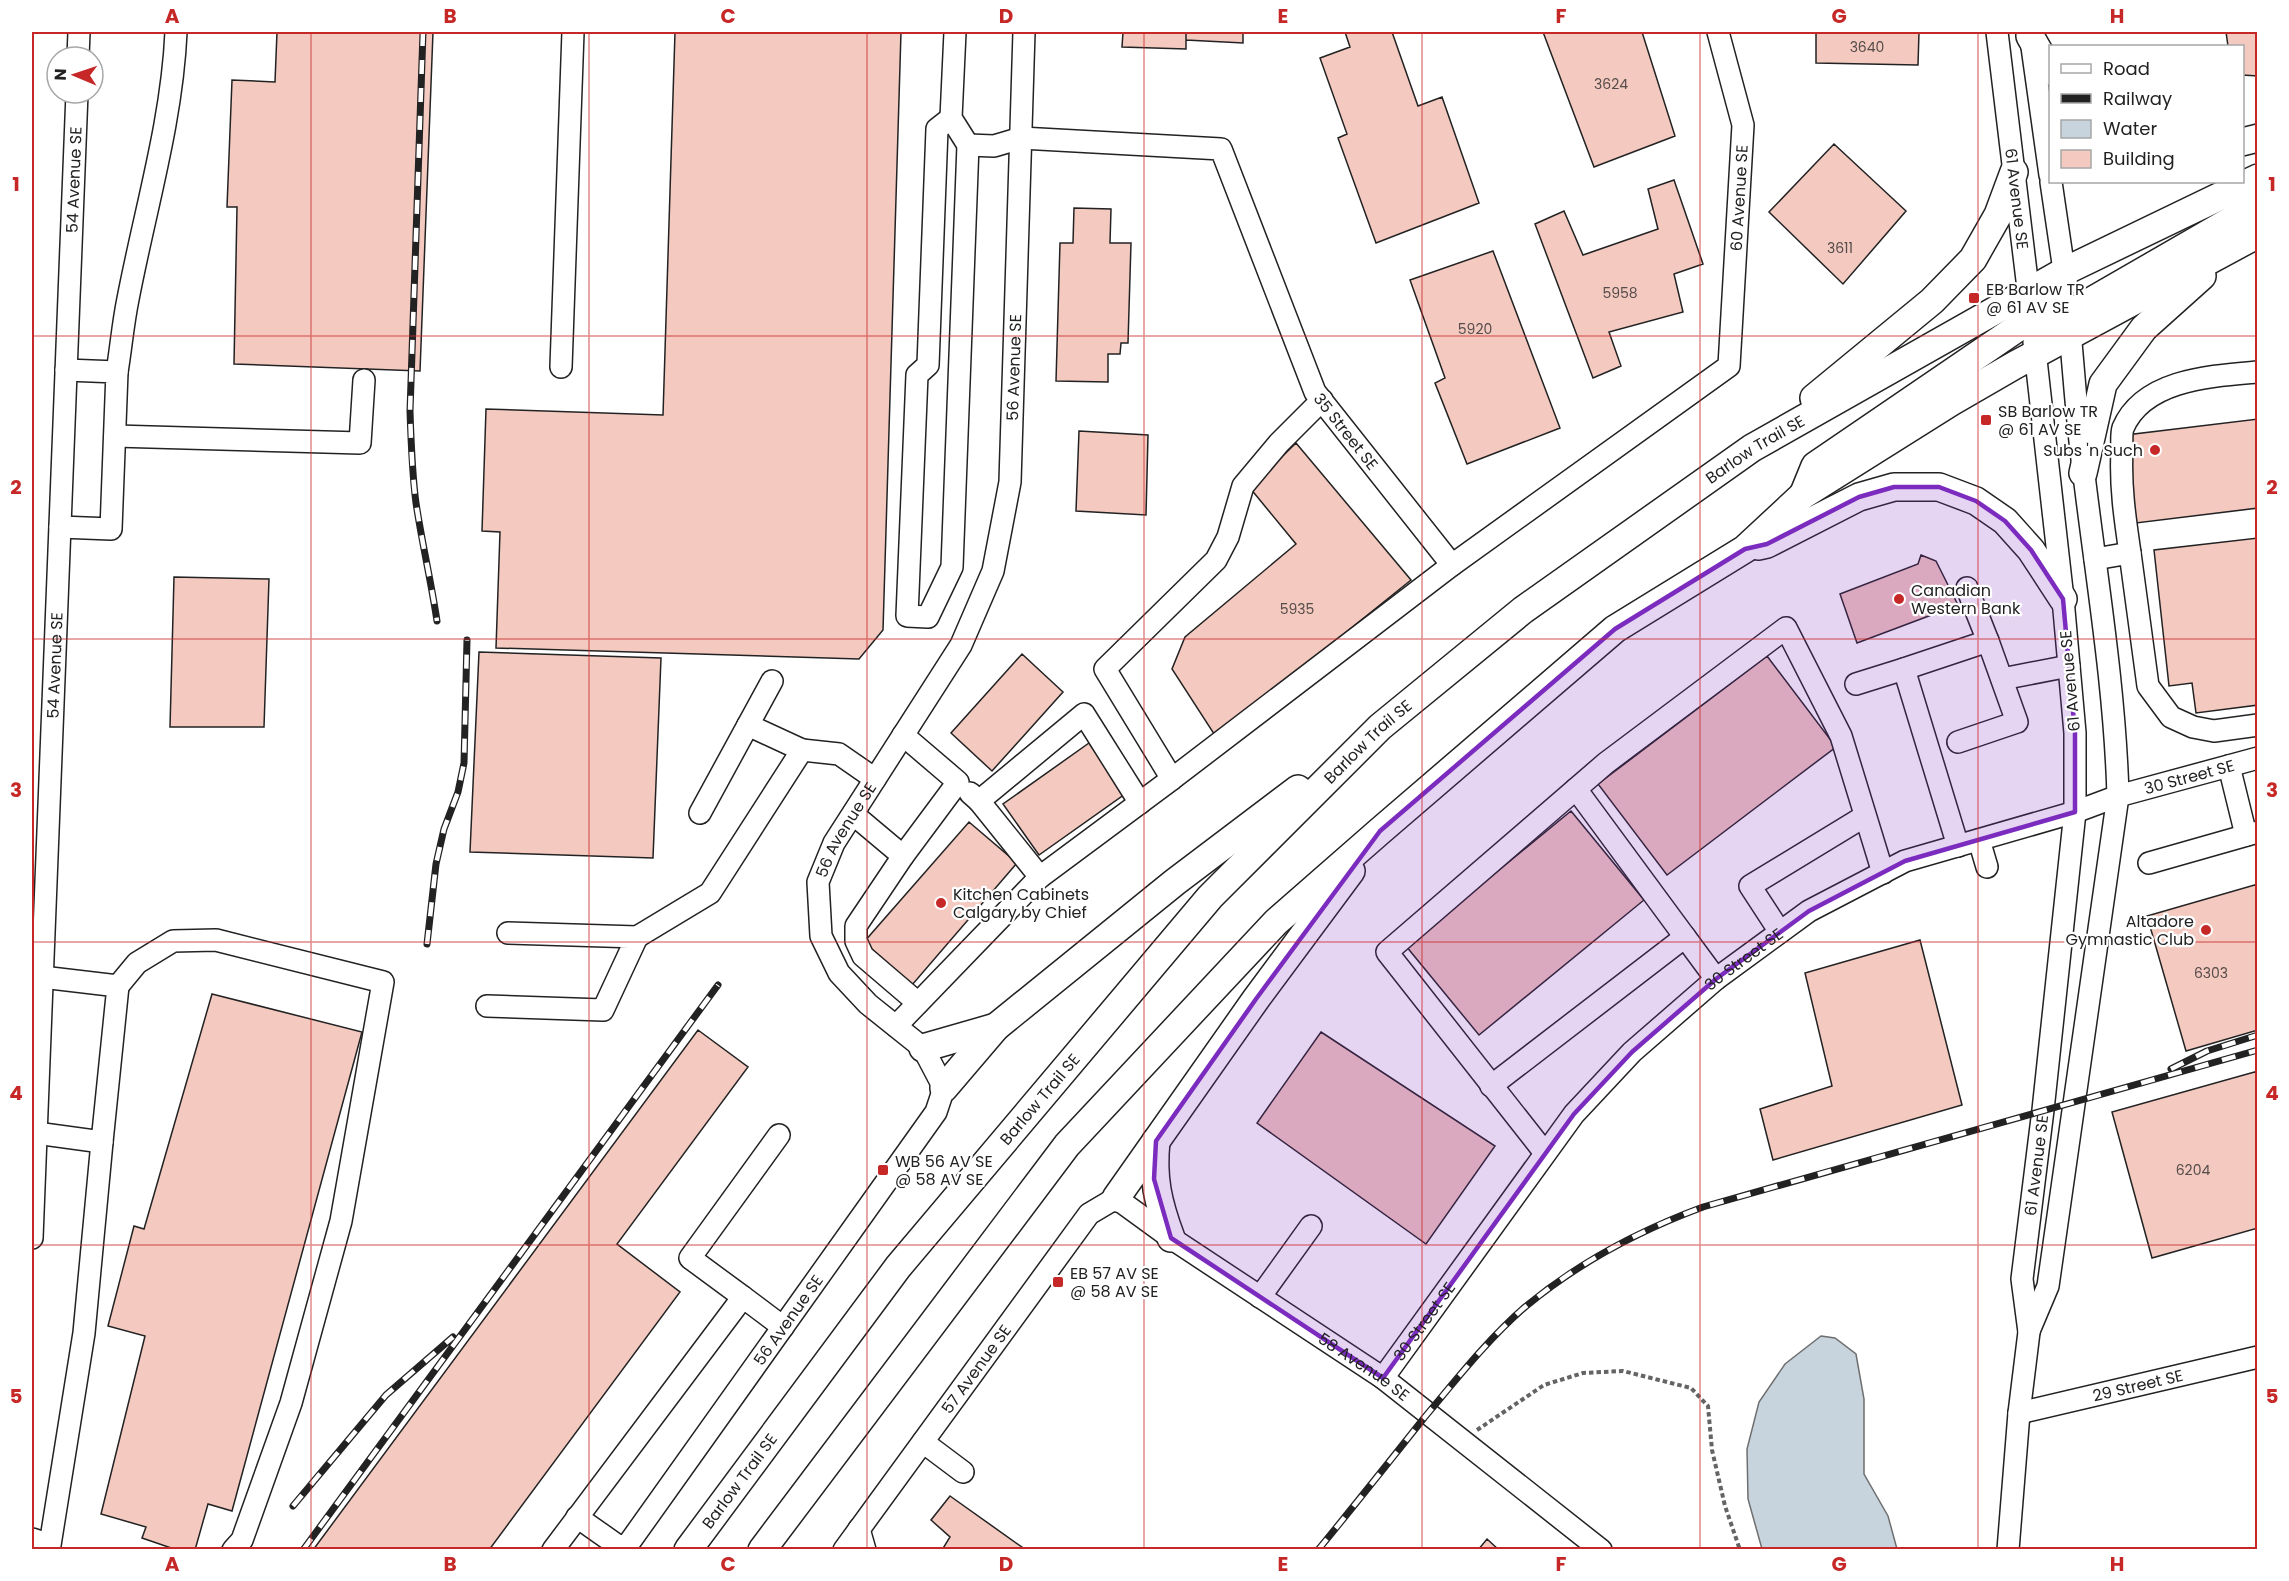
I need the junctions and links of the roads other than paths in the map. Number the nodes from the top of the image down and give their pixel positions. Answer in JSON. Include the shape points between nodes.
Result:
{"nodes":[{"id":1,"x":176,"y":32,"type":"edge"},
{"id":2,"x":573,"y":32,"type":"edge"},
{"id":3,"x":955,"y":32,"type":"edge"},
{"id":4,"x":1024,"y":32,"type":"edge"},
{"id":5,"x":1718,"y":32,"type":"edge"},
{"id":6,"x":1997,"y":32,"type":"edge"},
{"id":7,"x":2030,"y":34,"type":"edge"},
{"id":8,"x":2049,"y":69,"type":"edge"},
{"id":9,"x":77,"y":105,"type":"edge"},
{"id":10,"x":951,"y":118,"type":"junction"},
{"id":11,"x":1021,"y":138,"type":"junction"},
{"id":12,"x":968,"y":145,"type":"junction"},
{"id":13,"x":2049,"y":168,"type":"edge"},
{"id":14,"x":2014,"y":172,"type":"junction"},
{"id":15,"x":2258,"y":178,"type":"edge"},
{"id":16,"x":2051,"y":183,"type":"edge"},
{"id":17,"x":2258,"y":205,"type":"edge"},
{"id":18,"x":2248,"y":239,"type":"edge"},
{"id":19,"x":2065,"y":271,"type":"junction"},
{"id":20,"x":2030,"y":305,"type":"junction"},
{"id":21,"x":2070,"y":326,"type":"junction"},
{"id":22,"x":2034,"y":354,"type":"junction"},
{"id":23,"x":561,"y":367,"type":"dead end"},
{"id":24,"x":66,"y":370,"type":"junction"},
{"id":25,"x":117,"y":372,"type":"junction"},
{"id":26,"x":2258,"y":372,"type":"edge"},
{"id":27,"x":364,"y":380,"type":"dead end"},
{"id":28,"x":1322,"y":400,"type":"junction"},
{"id":29,"x":115,"y":436,"type":"junction"},
{"id":30,"x":1752,"y":448,"type":"junction"},
{"id":31,"x":2083,"y":473,"type":"junction"},
{"id":32,"x":1803,"y":495,"type":"junction"},
{"id":33,"x":60,"y":527,"type":"junction"},
{"id":34,"x":1745,"y":549,"type":"junction"},
{"id":35,"x":2130,"y":553,"type":"junction"},
{"id":36,"x":2095,"y":559,"type":"junction"},
{"id":37,"x":1452,"y":565,"type":"junction"},
{"id":38,"x":1967,"y":588,"type":"dead end"},
{"id":39,"x":2063,"y":599,"type":"junction"},
{"id":40,"x":1988,"y":641,"type":"junction"},
{"id":41,"x":2069,"y":666,"type":"junction"},
{"id":42,"x":1904,"y":669,"type":"junction"},
{"id":43,"x":2002,"y":679,"type":"junction"},
{"id":44,"x":772,"y":681,"type":"dead end"},
{"id":45,"x":1856,"y":684,"type":"dead end"},
{"id":46,"x":748,"y":725,"type":"junction"},
{"id":47,"x":2258,"y":725,"type":"edge"},
{"id":48,"x":1380,"y":726,"type":"junction"},
{"id":49,"x":903,"y":735,"type":"junction"},
{"id":50,"x":1958,"y":742,"type":"dead end"},
{"id":51,"x":801,"y":750,"type":"junction"},
{"id":52,"x":2258,"y":758,"type":"edge"},
{"id":53,"x":2229,"y":766,"type":"junction"},
{"id":54,"x":875,"y":779,"type":"junction"},
{"id":55,"x":1172,"y":779,"type":"junction"},
{"id":56,"x":958,"y":782,"type":"junction"},
{"id":57,"x":1576,"y":789,"type":"junction"},
{"id":58,"x":2118,"y":796,"type":"junction"},
{"id":59,"x":979,"y":801,"type":"junction"},
{"id":60,"x":1140,"y":803,"type":"junction"},
{"id":61,"x":2075,"y":812,"type":"junction"},
{"id":62,"x":700,"y":813,"type":"dead end"},
{"id":63,"x":853,"y":814,"type":"junction"},
{"id":64,"x":1865,"y":816,"type":"junction"},
{"id":65,"x":1380,"y":831,"type":"junction"},
{"id":66,"x":2252,"y":834,"type":"edge"},
{"id":67,"x":1979,"y":840,"type":"junction"},
{"id":68,"x":1958,"y":846,"type":"junction"},
{"id":69,"x":903,"y":856,"type":"junction"},
{"id":70,"x":2149,"y":863,"type":"dead end"},
{"id":71,"x":1987,"y":867,"type":"dead end"},
{"id":72,"x":1883,"y":873,"type":"junction"},
{"id":73,"x":1040,"y":877,"type":"junction"},
{"id":74,"x":1780,"y":932,"type":"junction"},
{"id":75,"x":508,"y":933,"type":"dead end"},
{"id":76,"x":638,"y":937,"type":"junction"},
{"id":77,"x":1685,"y":937,"type":"junction"},
{"id":78,"x":42,"y":977,"type":"junction"},
{"id":79,"x":1716,"y":979,"type":"junction"},
{"id":80,"x":118,"y":986,"type":"junction"},
{"id":81,"x":918,"y":1003,"type":"junction"},
{"id":82,"x":487,"y":1006,"type":"dead end"},
{"id":83,"x":896,"y":1026,"type":"junction"},
{"id":84,"x":996,"y":1027,"type":"junction"},
{"id":85,"x":923,"y":1048,"type":"junction"},
{"id":86,"x":1491,"y":1086,"type":"junction"},
{"id":87,"x":944,"y":1088,"type":"junction"},
{"id":88,"x":36,"y":1132,"type":"junction"},
{"id":89,"x":779,"y":1135,"type":"dead end"},
{"id":90,"x":1156,"y":1141,"type":"junction"},
{"id":91,"x":102,"y":1142,"type":"junction"},
{"id":92,"x":1545,"y":1154,"type":"junction"},
{"id":93,"x":1116,"y":1198,"type":"junction"},
{"id":94,"x":1311,"y":1226,"type":"dead end"},
{"id":95,"x":32,"y":1238,"type":"edge"},
{"id":96,"x":1171,"y":1238,"type":"junction"},
{"id":97,"x":743,"y":1297,"type":"junction"},
{"id":98,"x":1260,"y":1297,"type":"junction"},
{"id":99,"x":783,"y":1327,"type":"junction"},
{"id":100,"x":2029,"y":1332,"type":"junction"},
{"id":101,"x":2258,"y":1357,"type":"edge"},
{"id":102,"x":1383,"y":1378,"type":"junction"},
{"id":103,"x":2019,"y":1413,"type":"junction"},
{"id":104,"x":923,"y":1442,"type":"junction"},
{"id":105,"x":963,"y":1472,"type":"dead end"},
{"id":106,"x":578,"y":1517,"type":"junction"},
{"id":107,"x":859,"y":1529,"type":"junction"},
{"id":108,"x":47,"y":1544,"type":"edge"},
{"id":109,"x":233,"y":1550,"type":"edge"},
{"id":110,"x":553,"y":1550,"type":"edge"},
{"id":111,"x":624,"y":1550,"type":"edge"},
{"id":112,"x":688,"y":1550,"type":"edge"},
{"id":113,"x":762,"y":1550,"type":"edge"},
{"id":114,"x":844,"y":1550,"type":"edge"},
{"id":115,"x":865,"y":1550,"type":"edge"},
{"id":116,"x":1601,"y":1550,"type":"edge"},
{"id":117,"x":2008,"y":1550,"type":"edge"}],
"edges":[{"from":1,"to":25,"type":"street","via":[[174,64],[127,299]]},
{"from":2,"to":23,"type":"street"},
{"from":3,"to":10,"type":"street"},
{"from":4,"to":11,"type":"street","name":"56 Avenue SE"},
{"from":5,"to":37,"type":"street","name":"60 Avenue SE","via":[[1743,126],[1729,366]]},
{"from":6,"to":14,"type":"street","name":"61 Avenue SE"},
{"from":7,"to":8,"type":"main road"},
{"from":7,"to":13,"type":"street"},
{"from":9,"to":24,"type":"street","name":"54 Avenue SE"},
{"from":10,"to":12,"type":"street"},
{"from":10,"to":12,"type":"street","via":[[938,129],[928,365],[917,375],[907,616],[928,617],[952,567]]},
{"from":11,"to":12,"type":"street","via":[[994,146]]},
{"from":11,"to":28,"type":"street","name":"35 Street SE","via":[[1221,149],[1315,392]]},
{"from":11,"to":49,"type":"street","name":"56 Avenue SE","via":[[1011,471],[993,571],[961,645]]},
{"from":14,"to":20,"type":"street","name":"61 Avenue SE"},
{"from":14,"to":30,"type":"main road","via":[[1998,215],[1973,259],[1932,301]]},
{"from":15,"to":19,"type":"main road","name":"Barlow Trail SE"},
{"from":16,"to":19,"type":"street","name":"61 Avenue SE"},
{"from":17,"to":21,"type":"main road"},
{"from":18,"to":21,"type":"main road"},
{"from":18,"to":31,"type":"main road","via":[[2144,328],[2103,384]]},
{"from":19,"to":20,"type":"main road","name":"Barlow Trail SE"},
{"from":19,"to":21,"type":"street","name":"61 Avenue SE"},
{"from":20,"to":22,"type":"street","name":"61 Avenue SE"},
{"from":20,"to":30,"type":"main road","name":"Barlow Trail SE"},
{"from":20,"to":32,"type":"main road","via":[[1815,466]]},
{"from":21,"to":22,"type":"main road"},
{"from":21,"to":31,"type":"street","name":"61 Avenue SE"},
{"from":22,"to":32,"type":"main road"},
{"from":22,"to":39,"type":"street","name":"61 Avenue SE"},
{"from":24,"to":25,"type":"street"},
{"from":24,"to":33,"type":"street","name":"54 Avenue SE"},
{"from":25,"to":29,"type":"street"},
{"from":26,"to":35,"type":"street","via":[[2187,380],[2147,398],[2132,414],[2122,430],[2121,461]]},
{"from":27,"to":29,"type":"street","via":[[360,443]]},
{"from":28,"to":37,"type":"street","name":"35 Street SE"},
{"from":28,"to":55,"type":"street","via":[[1279,442],[1243,486],[1228,537],[1216,560],[1105,669]]},
{"from":29,"to":33,"type":"street","via":[[111,529]]},
{"from":30,"to":48,"type":"main road","name":"Barlow Trail SE","via":[[1523,610]]},
{"from":31,"to":36,"type":"street","name":"61 Avenue SE"},
{"from":32,"to":34,"type":"main road"},
{"from":33,"to":78,"type":"street","name":"54 Avenue SE"},
{"from":34,"to":39,"type":"main road","via":[[1767,544],[1859,497],[1894,487],[1939,487],[1976,501],[2005,521],[2031,550]]},
{"from":34,"to":65,"type":"main road","via":[[1615,629]]},
{"from":35,"to":36,"type":"street"},
{"from":35,"to":47,"type":"street","via":[[2148,686],[2171,717],[2214,731]]},
{"from":36,"to":58,"type":"street","name":"61 Avenue SE","via":[[2110,669]]},
{"from":37,"to":55,"type":"street"},
{"from":38,"to":40,"type":"street"},
{"from":39,"to":41,"type":"street","name":"61 Avenue SE"},
{"from":40,"to":42,"type":"street"},
{"from":40,"to":43,"type":"street"},
{"from":41,"to":43,"type":"street"},
{"from":41,"to":61,"type":"street","name":"61 Avenue SE","via":[[2075,733]]},
{"from":42,"to":45,"type":"street"},
{"from":42,"to":68,"type":"street"},
{"from":43,"to":50,"type":"street","via":[[2017,722]]},
{"from":44,"to":46,"type":"street"},
{"from":46,"to":51,"type":"street"},
{"from":46,"to":62,"type":"street"},
{"from":48,"to":84,"type":"main road","via":[[1174,882]]},
{"from":48,"to":112,"type":"main road","name":"Barlow Trail SE","via":[[1210,897],[898,1267]]},
{"from":49,"to":54,"type":"street","name":"56 Avenue SE"},
{"from":49,"to":56,"type":"street"},
{"from":51,"to":54,"type":"street","via":[[839,754]]},
{"from":51,"to":76,"type":"street","via":[[710,893]]},
{"from":52,"to":53,"type":"street","name":"30 Street SE"},
{"from":53,"to":58,"type":"street","name":"30 Street SE"},
{"from":53,"to":66,"type":"street"},
{"from":54,"to":63,"type":"street","name":"56 Avenue SE"},
{"from":55,"to":60,"type":"street"},
{"from":56,"to":59,"type":"street"},
{"from":56,"to":69,"type":"street"},
{"from":57,"to":64,"type":"street","via":[[1606,762],[1786,628],[1841,736]]},
{"from":57,"to":77,"type":"street"},
{"from":57,"to":86,"type":"street","via":[[1387,952]]},
{"from":58,"to":61,"type":"street","name":"30 Street SE"},
{"from":58,"to":100,"type":"street","name":"61 Avenue SE","via":[[2048,1286]]},
{"from":59,"to":60,"type":"street","via":[[1084,714]]},
{"from":59,"to":73,"type":"street"},
{"from":60,"to":73,"type":"street"},
{"from":61,"to":67,"type":"street","name":"30 Street SE"},
{"from":61,"to":100,"type":"street","name":"61 Avenue SE","via":[[2022,1279]]},
{"from":63,"to":69,"type":"street"},
{"from":63,"to":83,"type":"street","name":"56 Avenue SE","via":[[834,843],[818,882],[821,936],[839,973]]},
{"from":64,"to":72,"type":"street"},
{"from":64,"to":74,"type":"street","via":[[1750,886]]},
{"from":65,"to":90,"type":"main road"},
{"from":65,"to":113,"type":"main road","via":[[1276,922],[1067,1144]]},
{"from":66,"to":70,"type":"street"},
{"from":67,"to":68,"type":"street","name":"30 Street SE"},
{"from":67,"to":71,"type":"street"},
{"from":68,"to":72,"type":"street","name":"30 Street SE","via":[[1905,861]]},
{"from":69,"to":81,"type":"street","via":[[856,926],[856,941],[863,956]]},
{"from":72,"to":74,"type":"street","name":"30 Street SE","via":[[1809,911]]},
{"from":73,"to":81,"type":"street"},
{"from":74,"to":79,"type":"street","name":"30 Street SE"},
{"from":75,"to":76,"type":"street"},
{"from":76,"to":82,"type":"street","via":[[603,1010]]},
{"from":77,"to":79,"type":"street"},
{"from":77,"to":86,"type":"street"},
{"from":78,"to":80,"type":"street"},
{"from":78,"to":88,"type":"street","name":"54 Avenue SE"},
{"from":79,"to":92,"type":"street","name":"30 Street SE","via":[[1632,1052],[1574,1114]]},
{"from":80,"to":91,"type":"street"},
{"from":80,"to":109,"type":"street","via":[[136,963],[173,940],[216,940],[383,981],[341,1221],[291,1403],[242,1540]]},
{"from":81,"to":83,"type":"street"},
{"from":83,"to":85,"type":"street","name":"56 Avenue SE"},
{"from":84,"to":85,"type":"main road"},
{"from":84,"to":87,"type":"main road"},
{"from":85,"to":87,"type":"street","name":"56 Avenue SE"},
{"from":86,"to":92,"type":"street"},
{"from":87,"to":99,"type":"street","name":"56 Avenue SE","via":[[936,1112]]},
{"from":88,"to":91,"type":"street"},
{"from":88,"to":95,"type":"street","name":"54 Avenue SE"},
{"from":89,"to":97,"type":"street","via":[[690,1258]]},
{"from":90,"to":93,"type":"main road"},
{"from":90,"to":96,"type":"main road","via":[[1159,1207]]},
{"from":91,"to":108,"type":"street","via":[[84,1333]]},
{"from":92,"to":102,"type":"street","name":"30 Street SE"},
{"from":93,"to":96,"type":"street","name":"58 Avenue SE"},
{"from":93,"to":104,"type":"street","name":"57 Avenue SE","via":[[1089,1214]]},
{"from":94,"to":98,"type":"street"},
{"from":96,"to":98,"type":"street","name":"58 Avenue SE"},
{"from":97,"to":99,"type":"street"},
{"from":97,"to":106,"type":"street"},
{"from":98,"to":102,"type":"street","name":"58 Avenue SE"},
{"from":99,"to":111,"type":"street","name":"56 Avenue SE"},
{"from":100,"to":103,"type":"street","name":"61 Avenue SE"},
{"from":101,"to":103,"type":"street","name":"29 Street SE"},
{"from":102,"to":116,"type":"street","name":"58 Avenue SE"},
{"from":103,"to":117,"type":"street","name":"61 Avenue SE"},
{"from":104,"to":105,"type":"street"},
{"from":104,"to":107,"type":"street","name":"57 Avenue SE"},
{"from":106,"to":110,"type":"street"},
{"from":106,"to":111,"type":"street"},
{"from":107,"to":114,"type":"street","name":"57 Avenue SE"},
{"from":107,"to":115,"type":"street"}]}
